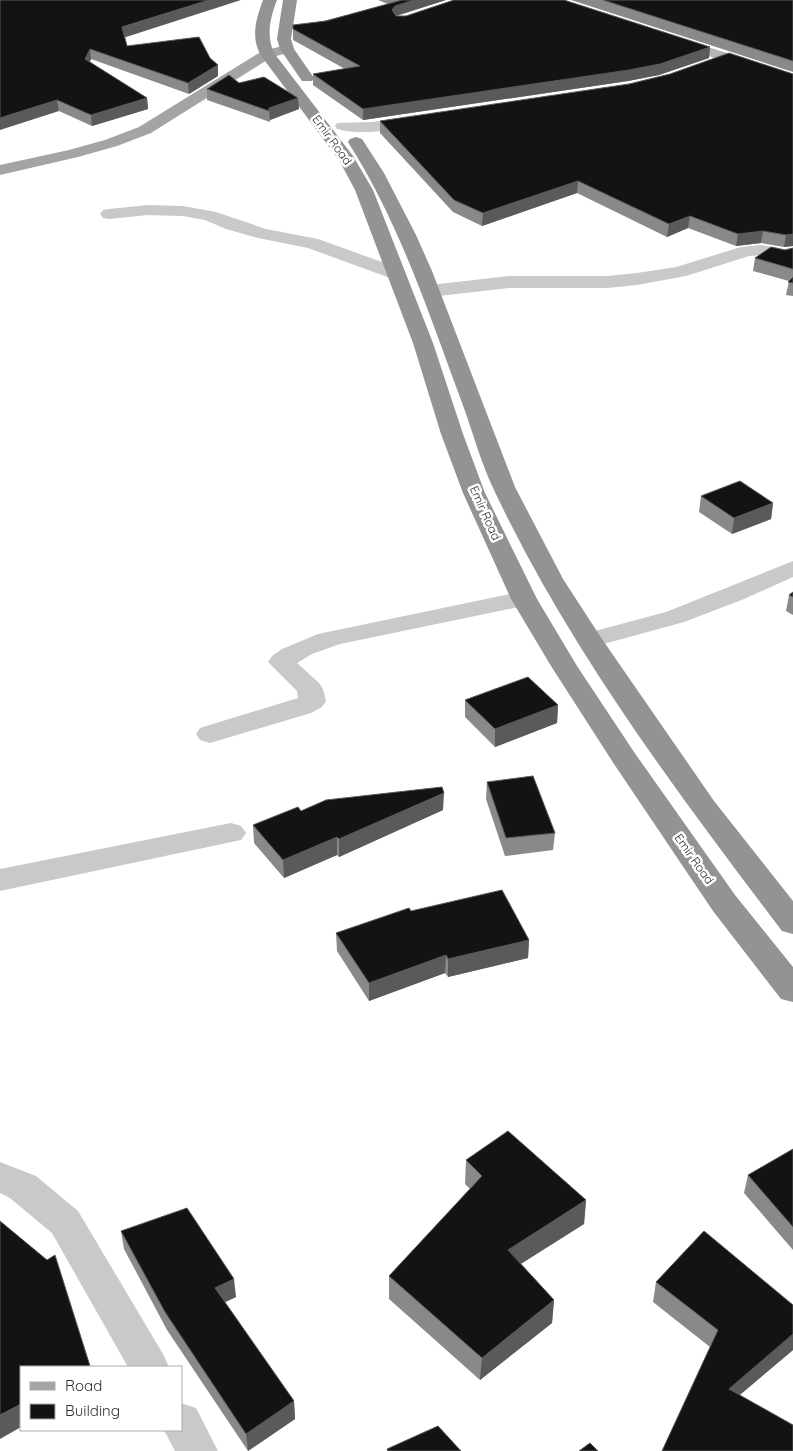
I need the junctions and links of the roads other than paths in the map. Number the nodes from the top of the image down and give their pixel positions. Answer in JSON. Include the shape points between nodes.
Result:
{"nodes":[{"id":1,"x":270,"y":0,"type":"edge"},
{"id":2,"x":290,"y":0,"type":"edge"},
{"id":3,"x":662,"y":36,"type":"edge"},
{"id":4,"x":275,"y":46,"type":"junction"},
{"id":5,"x":727,"y":57,"type":"junction"},
{"id":6,"x":700,"y":67,"type":"edge"},
{"id":7,"x":793,"y":79,"type":"edge"},
{"id":8,"x":430,"y":118,"type":"edge"},
{"id":9,"x":344,"y":126,"type":"junction"},
{"id":10,"x":0,"y":161,"type":"edge"},
{"id":11,"x":0,"y":170,"type":"edge"},
{"id":12,"x":109,"y":214,"type":"dead end"},
{"id":13,"x":793,"y":253,"type":"edge"},
{"id":14,"x":397,"y":274,"type":"junction"},
{"id":15,"x":430,"y":291,"type":"junction"},
{"id":16,"x":793,"y":568,"type":"edge"},
{"id":17,"x":524,"y":599,"type":"junction"},
{"id":18,"x":588,"y":640,"type":"junction"},
{"id":19,"x":210,"y":734,"type":"dead end"},
{"id":20,"x":231,"y":833,"type":"dead end"},
{"id":21,"x":0,"y":880,"type":"edge"},
{"id":22,"x":793,"y":924,"type":"edge"},
{"id":23,"x":793,"y":990,"type":"edge"},
{"id":24,"x":0,"y":1177,"type":"edge"},
{"id":25,"x":148,"y":1366,"type":"edge"},
{"id":26,"x":182,"y":1424,"type":"edge"},
{"id":27,"x":197,"y":1451,"type":"edge"}],
"edges":[{"from":1,"to":4,"type":"highway","via":[[262,23]]},
{"from":2,"to":4,"type":"highway"},
{"from":3,"to":5,"type":"street"},
{"from":4,"to":9,"type":"highway","name":"Emir Road"},
{"from":4,"to":10,"type":"main road","via":[[125,126],[92,138]]},
{"from":4,"to":11,"type":"main road","via":[[145,130],[72,154]]},
{"from":4,"to":14,"type":"highway","name":"Emir Road","via":[[364,190]]},
{"from":5,"to":6,"type":"street"},
{"from":5,"to":7,"type":"street"},
{"from":8,"to":9,"type":"street","via":[[373,127]]},
{"from":9,"to":15,"type":"highway","name":"Emir Road","via":[[392,200]]},
{"from":12,"to":14,"type":"street","via":[[148,210],[210,216],[264,234],[312,243]]},
{"from":13,"to":15,"type":"street","via":[[747,251],[679,272],[637,279],[509,282]]},
{"from":14,"to":17,"type":"highway","name":"Emir Road","via":[[471,484]]},
{"from":15,"to":18,"type":"highway","name":"Emir Road","via":[[504,486],[551,579]]},
{"from":16,"to":18,"type":"street","via":[[675,617]]},
{"from":17,"to":19,"type":"street","via":[[312,644],[281,662],[310,689],[312,701]]},
{"from":17,"to":23,"type":"highway","name":"Emir Road","via":[[564,666],[724,903]]},
{"from":18,"to":22,"type":"highway","name":"Emir Road","via":[[704,808]]},
{"from":20,"to":21,"type":"street","via":[[56,866]]},
{"from":24,"to":25,"type":"street","via":[[23,1188],[65,1222]]},
{"from":26,"to":27,"type":"street"}]}
